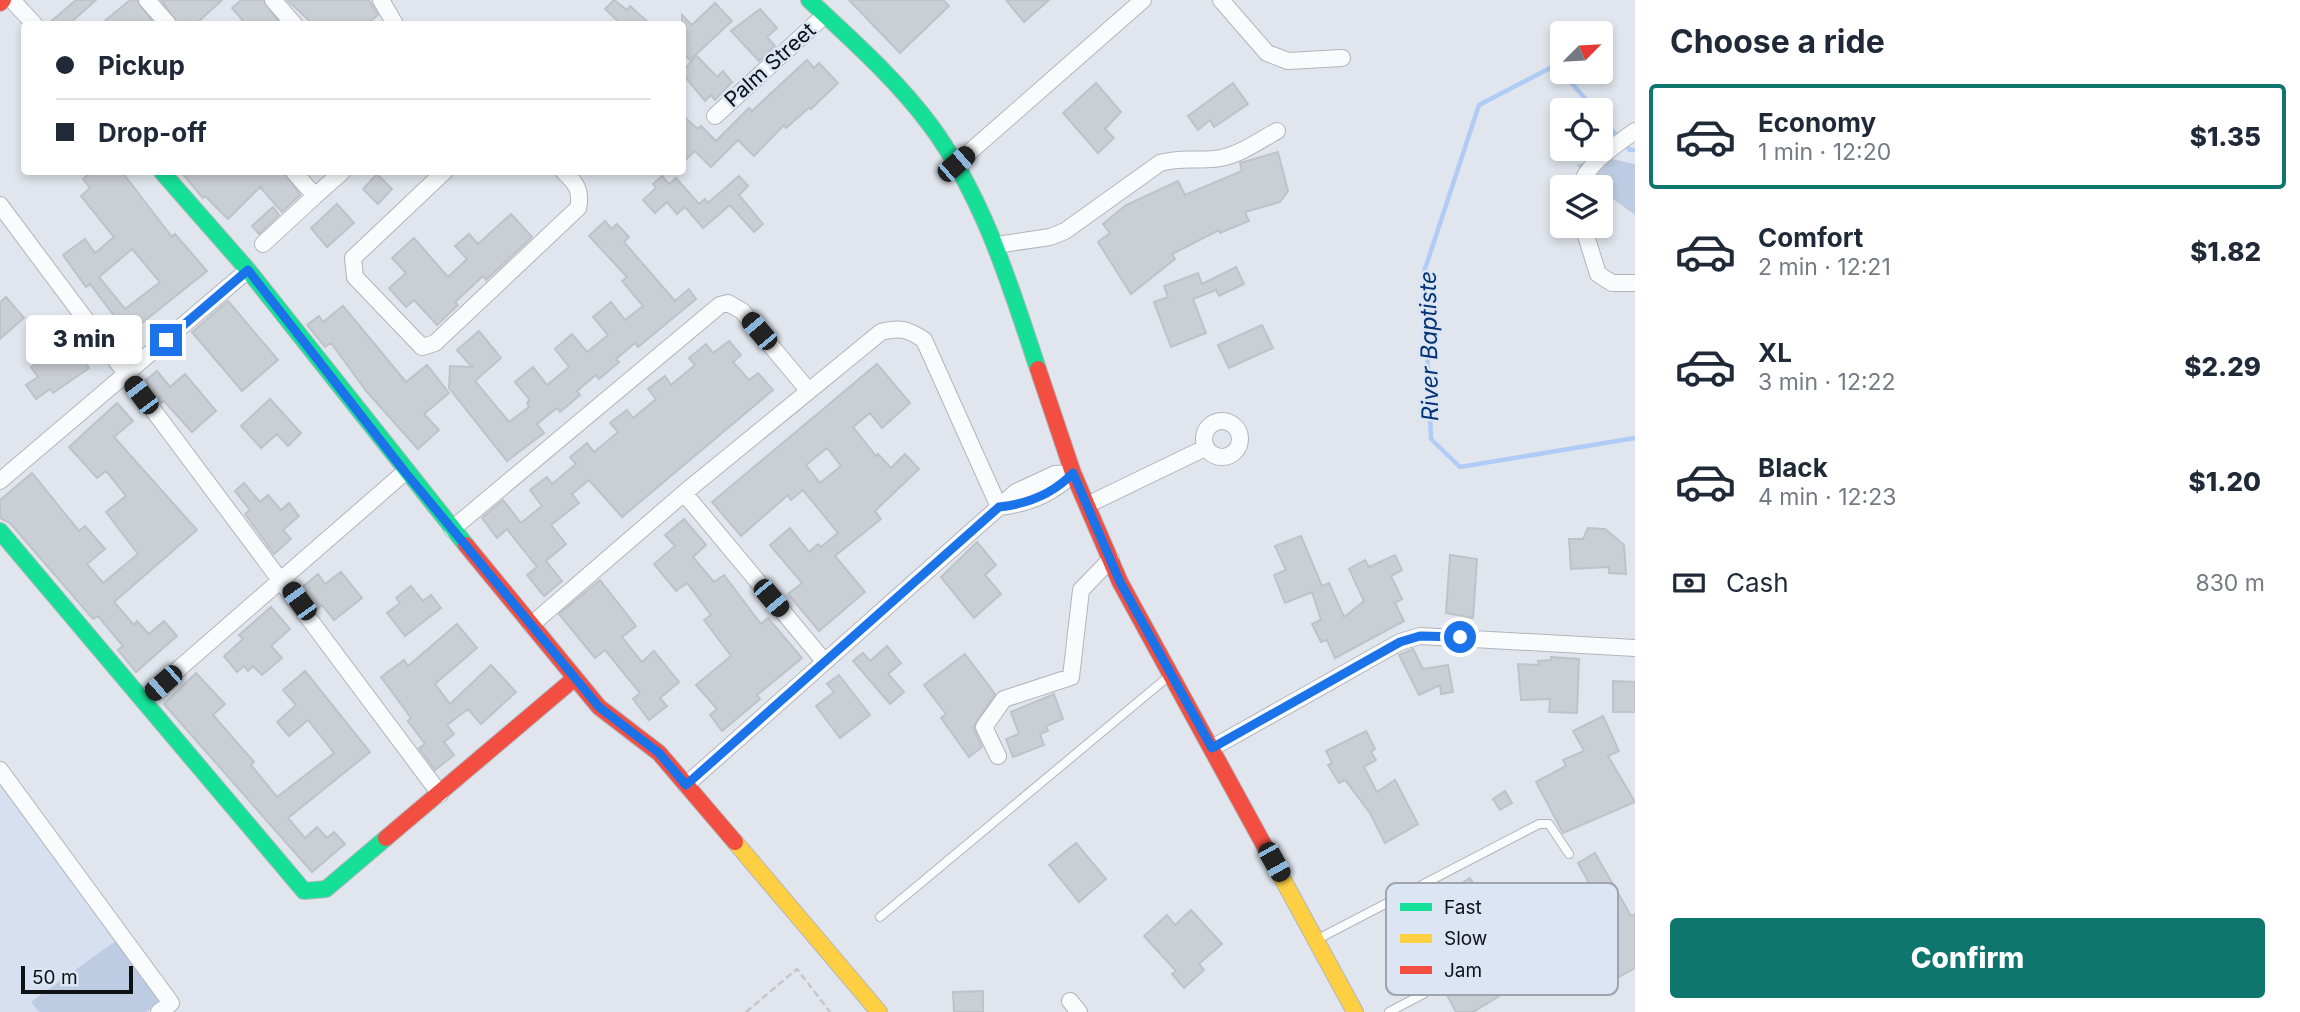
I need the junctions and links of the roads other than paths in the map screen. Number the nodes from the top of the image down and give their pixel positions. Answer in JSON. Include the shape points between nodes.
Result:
{"nodes":[{"id":1,"x":12,"y":0,"type":"edge"},
{"id":2,"x":147,"y":0,"type":"edge"},
{"id":3,"x":273,"y":0,"type":"edge"},
{"id":4,"x":381,"y":0,"type":"edge"},
{"id":5,"x":1143,"y":0,"type":"edge"},
{"id":6,"x":1221,"y":0,"type":"edge"},
{"id":7,"x":820,"y":6,"type":"edge"},
{"id":8,"x":31,"y":21,"type":"edge"},
{"id":9,"x":165,"y":21,"type":"edge"},
{"id":10,"x":291,"y":21,"type":"edge"},
{"id":11,"x":393,"y":21,"type":"edge"},
{"id":12,"x":1342,"y":58,"type":"dead end"},
{"id":13,"x":715,"y":116,"type":"dead end"},
{"id":14,"x":1277,"y":131,"type":"dead end"},
{"id":15,"x":1635,"y":131,"type":"edge"},
{"id":16,"x":956,"y":164,"type":"junction"},
{"id":17,"x":165,"y":175,"type":"edge"},
{"id":18,"x":297,"y":175,"type":"edge"},
{"id":19,"x":339,"y":175,"type":"edge"},
{"id":20,"x":441,"y":175,"type":"edge"},
{"id":21,"x":567,"y":175,"type":"edge"},
{"id":22,"x":1586,"y":175,"type":"edge"},
{"id":23,"x":315,"y":196,"type":"junction"},
{"id":24,"x":0,"y":205,"type":"edge"},
{"id":25,"x":1587,"y":238,"type":"edge"},
{"id":26,"x":264,"y":244,"type":"dead end"},
{"id":27,"x":996,"y":245,"type":"junction"},
{"id":28,"x":248,"y":270,"type":"junction"},
{"id":29,"x":1635,"y":283,"type":"edge"},
{"id":30,"x":126,"y":374,"type":"junction"},
{"id":31,"x":808,"y":390,"type":"junction"},
{"id":32,"x":1205,"y":448,"type":"dead end"},
{"id":33,"x":405,"y":472,"type":"junction"},
{"id":34,"x":1073,"y":473,"type":"junction"},
{"id":35,"x":0,"y":481,"type":"edge"},
{"id":36,"x":684,"y":493,"type":"junction"},
{"id":37,"x":1087,"y":505,"type":"junction"},
{"id":38,"x":999,"y":507,"type":"junction"},
{"id":39,"x":452,"y":529,"type":"junction"},
{"id":40,"x":0,"y":531,"type":"edge"},
{"id":41,"x":1111,"y":559,"type":"junction"},
{"id":42,"x":283,"y":580,"type":"junction"},
{"id":43,"x":531,"y":625,"type":"junction"},
{"id":44,"x":1635,"y":648,"type":"edge"},
{"id":45,"x":824,"y":661,"type":"junction"},
{"id":46,"x":1171,"y":674,"type":"junction"},
{"id":47,"x":575,"y":678,"type":"junction"},
{"id":48,"x":143,"y":700,"type":"junction"},
{"id":49,"x":1212,"y":748,"type":"junction"},
{"id":50,"x":998,"y":756,"type":"dead end"},
{"id":51,"x":0,"y":770,"type":"edge"},
{"id":52,"x":686,"y":785,"type":"junction"},
{"id":53,"x":440,"y":794,"type":"junction"},
{"id":54,"x":1569,"y":854,"type":"dead end"},
{"id":55,"x":1426,"y":883,"type":"edge"},
{"id":56,"x":1386,"y":904,"type":"edge"},
{"id":57,"x":880,"y":917,"type":"dead end"},
{"id":58,"x":1316,"y":940,"type":"junction"},
{"id":59,"x":1421,"y":995,"type":"edge"},
{"id":60,"x":169,"y":1009,"type":"edge"},
{"id":61,"x":879,"y":1012,"type":"edge"},
{"id":62,"x":1355,"y":1012,"type":"edge"},
{"id":63,"x":1390,"y":1012,"type":"edge"}],
"edges":[{"from":1,"to":8,"type":"street"},
{"from":2,"to":9,"type":"street"},
{"from":3,"to":10,"type":"street"},
{"from":4,"to":11,"type":"street"},
{"from":5,"to":16,"type":"street"},
{"from":6,"to":12,"type":"street","via":[[1276,59]]},
{"from":7,"to":13,"type":"street","name":"Palm Street"},
{"from":7,"to":16,"type":"street","via":[[882,68],[931,125]]},
{"from":14,"to":27,"type":"street","via":[[1233,155],[1160,163],[1065,231]]},
{"from":15,"to":22,"type":"street"},
{"from":16,"to":27,"type":"street"},
{"from":17,"to":28,"type":"street"},
{"from":18,"to":23,"type":"street"},
{"from":19,"to":23,"type":"street"},
{"from":20,"to":21,"type":"street","via":[[353,258],[352,267],[355,277],[422,348],[435,343],[578,208],[576,183]]},
{"from":23,"to":26,"type":"street"},
{"from":24,"to":30,"type":"street"},
{"from":25,"to":29,"type":"street","via":[[1598,274],[1612,283]]},
{"from":27,"to":34,"type":"street"},
{"from":28,"to":30,"type":"street"},
{"from":28,"to":33,"type":"street"},
{"from":30,"to":35,"type":"street"},
{"from":30,"to":42,"type":"street"},
{"from":31,"to":36,"type":"street"},
{"from":31,"to":38,"type":"street","via":[[881,332],[910,330],[924,340],[932,354]]},
{"from":31,"to":39,"type":"street","via":[[743,312],[728,303],[720,305]]},
{"from":32,"to":37,"type":"street"},
{"from":33,"to":39,"type":"street"},
{"from":33,"to":42,"type":"street"},
{"from":34,"to":37,"type":"street"},
{"from":34,"to":38,"type":"street","via":[[1055,474],[1016,492]]},
{"from":36,"to":43,"type":"street"},
{"from":36,"to":45,"type":"street"},
{"from":37,"to":41,"type":"street"},
{"from":38,"to":45,"type":"street"},
{"from":39,"to":43,"type":"street"},
{"from":40,"to":48,"type":"street"},
{"from":41,"to":46,"type":"street"},
{"from":41,"to":50,"type":"street","via":[[1081,590],[1071,677],[1004,698],[984,727]]},
{"from":42,"to":48,"type":"street"},
{"from":42,"to":53,"type":"street"},
{"from":43,"to":47,"type":"street"},
{"from":44,"to":49,"type":"street","via":[[1420,636],[1400,642]]},
{"from":45,"to":52,"type":"street"},
{"from":46,"to":49,"type":"street"},
{"from":46,"to":57,"type":"lane"},
{"from":47,"to":52,"type":"street","via":[[599,707],[659,753]]},
{"from":47,"to":53,"type":"street"},
{"from":48,"to":53,"type":"street","via":[[304,891],[326,889]]},
{"from":49,"to":58,"type":"street"},
{"from":51,"to":60,"type":"street"},
{"from":52,"to":61,"type":"street"},
{"from":54,"to":55,"type":"lane","via":[[1549,824],[1539,824]]},
{"from":56,"to":58,"type":"lane"},
{"from":58,"to":62,"type":"street"},
{"from":59,"to":63,"type":"lane"}]}
